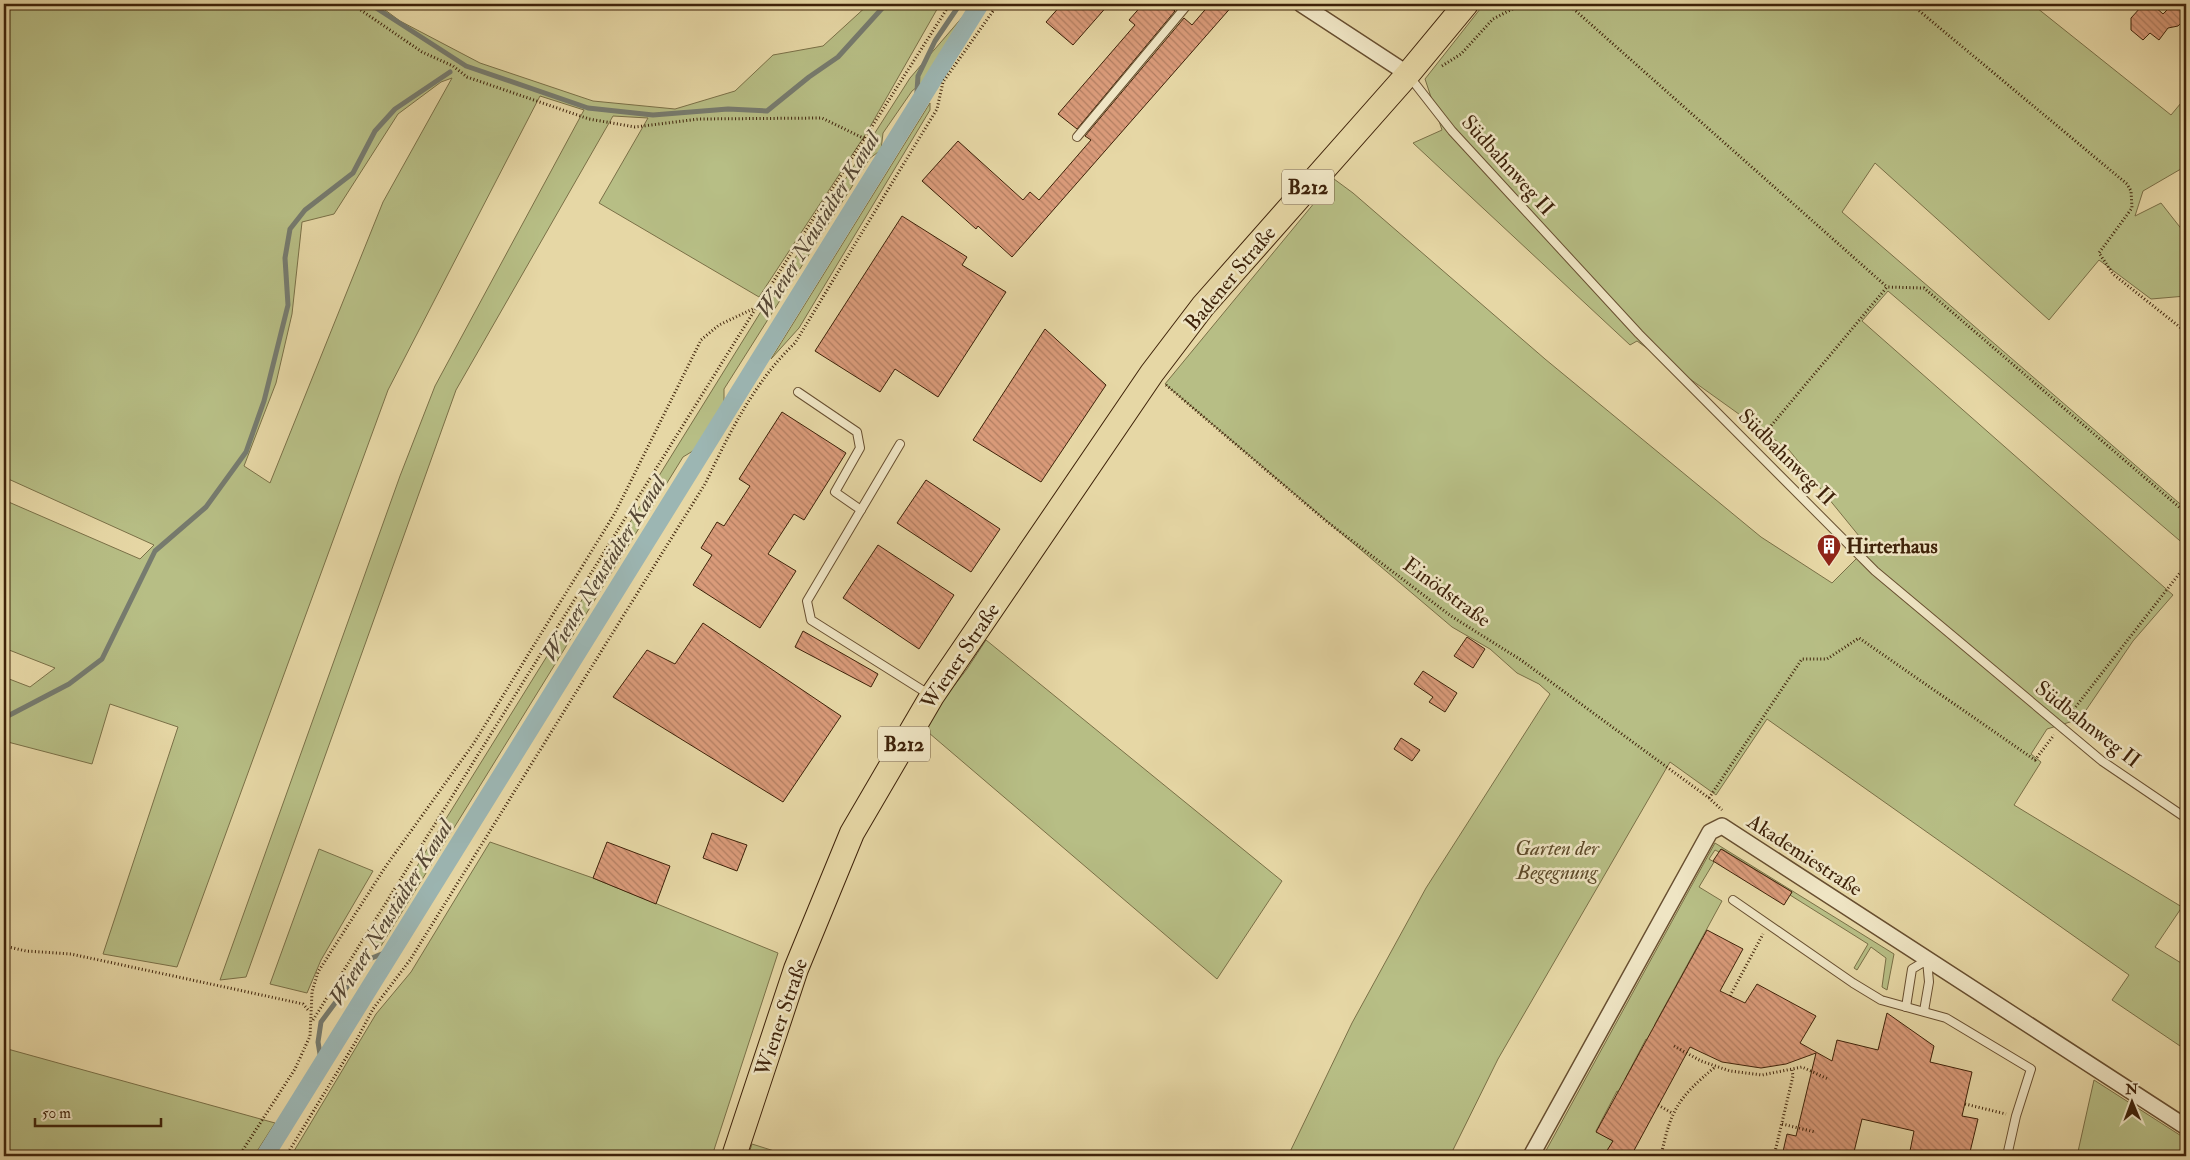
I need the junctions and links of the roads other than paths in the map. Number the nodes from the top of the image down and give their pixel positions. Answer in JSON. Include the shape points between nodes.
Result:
{"nodes":[{"id":1,"x":1188,"y":4,"type":"edge"},
{"id":2,"x":1302,"y":4,"type":"edge"},
{"id":3,"x":1466,"y":4,"type":"edge"},
{"id":4,"x":1408,"y":74,"type":"junction"},
{"id":5,"x":1077,"y":137,"type":"dead end"},
{"id":6,"x":1152,"y":373,"type":"joint"},
{"id":7,"x":798,"y":392,"type":"dead end"},
{"id":8,"x":900,"y":444,"type":"dead end"},
{"id":9,"x":861,"y":510,"type":"junction"},
{"id":10,"x":932,"y":696,"type":"junction"},
{"id":11,"x":2186,"y":818,"type":"edge"},
{"id":12,"x":1733,"y":900,"type":"dead end"},
{"id":13,"x":1927,"y":960,"type":"junction"},
{"id":14,"x":1906,"y":1007,"type":"junction"},
{"id":15,"x":1924,"y":1011,"type":"junction"},
{"id":16,"x":2186,"y":1127,"type":"edge"},
{"id":17,"x":734,"y":1156,"type":"edge"},
{"id":18,"x":1531,"y":1156,"type":"edge"},
{"id":19,"x":2007,"y":1156,"type":"edge"}],
"edges":[{"from":1,"to":5,"type":"lane"},
{"from":2,"to":4,"type":"street"},
{"from":3,"to":4,"type":"main road","name":"Badener Straße","number":"B212"},
{"from":4,"to":6,"type":"main road","name":"Badener Straße","number":"B212","via":[[1204,306]]},
{"from":4,"to":11,"type":"lane","name":"Südbahnweg II","via":[[1452,131],[1639,334],[1875,571],[2102,761]]},
{"from":6,"to":10,"type":"main road","name":"Wiener Straße","number":"B212"},
{"from":7,"to":9,"type":"lane","via":[[857,432],[860,448],[835,492]]},
{"from":8,"to":9,"type":"lane"},
{"from":9,"to":10,"type":"lane","via":[[807,601],[811,620]]},
{"from":10,"to":17,"type":"main road","name":"Wiener Straße","number":"B212","via":[[852,833],[796,969]]},
{"from":12,"to":14,"type":"lane","via":[[1853,983],[1881,1000]]},
{"from":13,"to":14,"type":"lane","via":[[1912,969]]},
{"from":13,"to":15,"type":"lane","via":[[1929,982]]},
{"from":13,"to":16,"type":"street","name":"Akademiestraße"},
{"from":13,"to":18,"type":"street","name":"Akademiestraße","via":[[1722,826],[1710,832]]},
{"from":14,"to":15,"type":"lane"},
{"from":15,"to":19,"type":"lane","via":[[1946,1018],[2031,1069]]}]}
